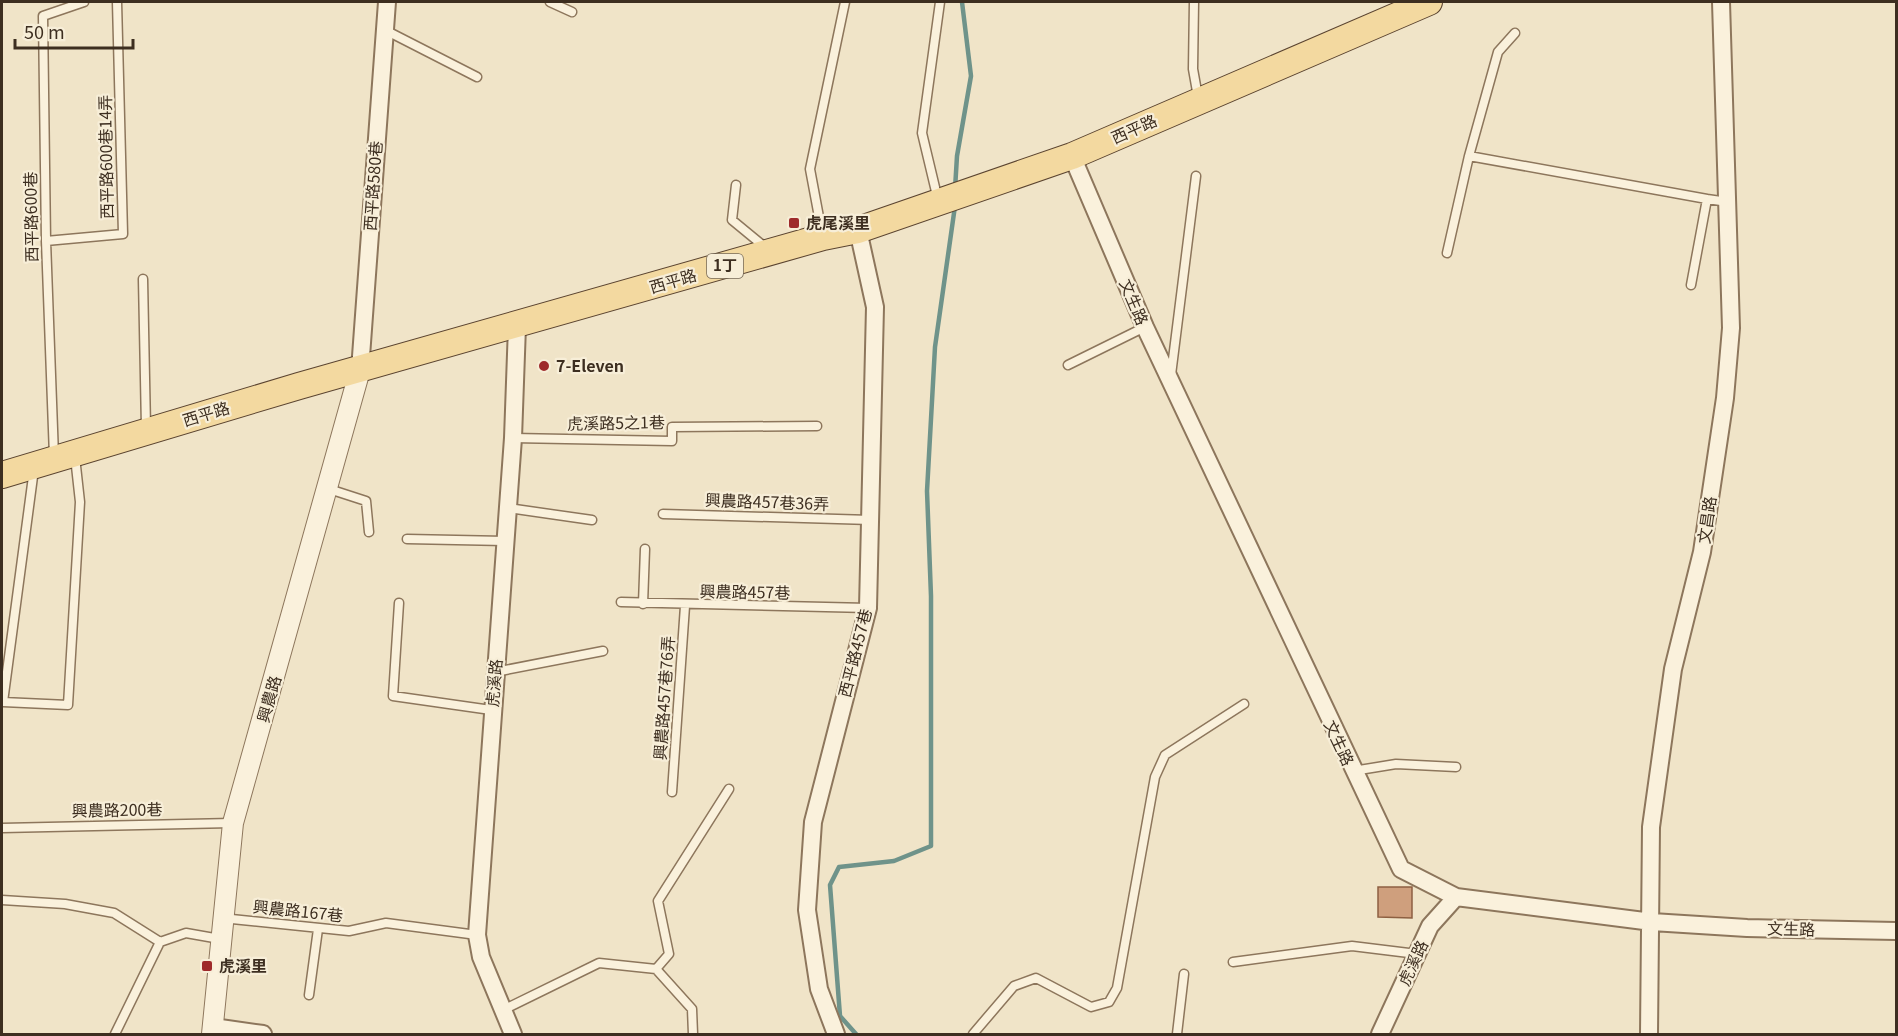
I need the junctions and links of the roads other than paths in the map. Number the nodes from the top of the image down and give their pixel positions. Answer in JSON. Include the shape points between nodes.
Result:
{"nodes":[{"id":1,"x":84,"y":2,"type":"edge"},
{"id":2,"x":117,"y":2,"type":"edge"},
{"id":3,"x":387,"y":2,"type":"edge"},
{"id":4,"x":550,"y":2,"type":"edge"},
{"id":5,"x":845,"y":2,"type":"edge"},
{"id":6,"x":940,"y":2,"type":"edge"},
{"id":7,"x":1194,"y":2,"type":"edge"},
{"id":8,"x":1429,"y":2,"type":"edge"},
{"id":9,"x":1721,"y":2,"type":"edge"},
{"id":10,"x":572,"y":12,"type":"dead end"},
{"id":11,"x":384,"y":30,"type":"junction"},
{"id":12,"x":1515,"y":33,"type":"dead end"},
{"id":13,"x":477,"y":77,"type":"dead end"},
{"id":14,"x":1199,"y":100,"type":"junction"},
{"id":15,"x":1072,"y":156,"type":"junction"},
{"id":16,"x":1469,"y":156,"type":"junction"},
{"id":17,"x":1196,"y":176,"type":"dead end"},
{"id":18,"x":736,"y":185,"type":"dead end"},
{"id":19,"x":1707,"y":199,"type":"junction"},
{"id":20,"x":1728,"y":202,"type":"junction"},
{"id":21,"x":939,"y":203,"type":"junction"},
{"id":22,"x":858,"y":230,"type":"junction"},
{"id":23,"x":823,"y":237,"type":"junction"},
{"id":24,"x":46,"y":241,"type":"junction"},
{"id":25,"x":771,"y":252,"type":"junction"},
{"id":26,"x":1447,"y":253,"type":"dead end"},
{"id":27,"x":143,"y":279,"type":"dead end"},
{"id":28,"x":1691,"y":285,"type":"dead end"},
{"id":29,"x":517,"y":326,"type":"junction"},
{"id":30,"x":1145,"y":327,"type":"junction"},
{"id":31,"x":1068,"y":365,"type":"dead end"},
{"id":32,"x":360,"y":370,"type":"junction"},
{"id":33,"x":1170,"y":381,"type":"junction"},
{"id":34,"x":817,"y":426,"type":"dead end"},
{"id":35,"x":146,"y":432,"type":"junction"},
{"id":36,"x":513,"y":438,"type":"junction"},
{"id":37,"x":54,"y":459,"type":"junction"},
{"id":38,"x":2,"y":472,"type":"edge"},
{"id":39,"x":329,"y":489,"type":"junction"},
{"id":40,"x":508,"y":508,"type":"junction"},
{"id":41,"x":663,"y":514,"type":"dead end"},
{"id":42,"x":592,"y":520,"type":"dead end"},
{"id":43,"x":871,"y":520,"type":"junction"},
{"id":44,"x":369,"y":532,"type":"dead end"},
{"id":45,"x":407,"y":539,"type":"dead end"},
{"id":46,"x":505,"y":541,"type":"junction"},
{"id":47,"x":645,"y":549,"type":"dead end"},
{"id":48,"x":621,"y":602,"type":"dead end"},
{"id":49,"x":399,"y":603,"type":"dead end"},
{"id":50,"x":643,"y":603,"type":"junction"},
{"id":51,"x":686,"y":606,"type":"junction"},
{"id":52,"x":868,"y":608,"type":"junction"},
{"id":53,"x":603,"y":651,"type":"dead end"},
{"id":54,"x":494,"y":672,"type":"junction"},
{"id":55,"x":1244,"y":704,"type":"dead end"},
{"id":56,"x":491,"y":710,"type":"junction"},
{"id":57,"x":1456,"y":767,"type":"dead end"},
{"id":58,"x":1352,"y":771,"type":"junction"},
{"id":59,"x":729,"y":789,"type":"dead end"},
{"id":60,"x":672,"y":792,"type":"dead end"},
{"id":61,"x":233,"y":823,"type":"junction"},
{"id":62,"x":2,"y":828,"type":"edge"},
{"id":63,"x":1456,"y":897,"type":"junction"},
{"id":64,"x":2,"y":900,"type":"edge"},
{"id":65,"x":222,"y":918,"type":"junction"},
{"id":66,"x":1652,"y":922,"type":"junction"},
{"id":67,"x":318,"y":929,"type":"junction"},
{"id":68,"x":1896,"y":931,"type":"edge"},
{"id":69,"x":477,"y":935,"type":"junction"},
{"id":70,"x":220,"y":939,"type":"junction"},
{"id":71,"x":160,"y":942,"type":"junction"},
{"id":72,"x":1418,"y":954,"type":"junction"},
{"id":73,"x":1233,"y":962,"type":"dead end"},
{"id":74,"x":656,"y":969,"type":"junction"},
{"id":75,"x":1184,"y":974,"type":"dead end"},
{"id":76,"x":309,"y":995,"type":"dead end"},
{"id":77,"x":503,"y":1010,"type":"junction"},
{"id":78,"x":213,"y":1031,"type":"edge"},
{"id":79,"x":115,"y":1035,"type":"edge"},
{"id":80,"x":264,"y":1035,"type":"edge"},
{"id":81,"x":513,"y":1035,"type":"edge"},
{"id":82,"x":693,"y":1035,"type":"edge"},
{"id":83,"x":836,"y":1035,"type":"edge"},
{"id":84,"x":973,"y":1035,"type":"edge"},
{"id":85,"x":1177,"y":1035,"type":"edge"},
{"id":86,"x":1380,"y":1035,"type":"edge"},
{"id":87,"x":1649,"y":1035,"type":"edge"}],
"edges":[{"from":1,"to":24,"type":"lane","name":"西平路600巷","via":[[43,16]]},
{"from":2,"to":24,"type":"lane","name":"西平路600巷14弄","via":[[123,234]]},
{"from":3,"to":11,"type":"street","name":"西平路580巷"},
{"from":4,"to":10,"type":"lane"},
{"from":5,"to":23,"type":"lane","via":[[810,169]]},
{"from":6,"to":21,"type":"lane","via":[[922,133]]},
{"from":7,"to":14,"type":"lane","via":[[1193,69]]},
{"from":8,"to":14,"type":"main road","name":"西平路","number":"1丁"},
{"from":9,"to":20,"type":"street","name":"文昌路"},
{"from":11,"to":13,"type":"lane"},
{"from":11,"to":32,"type":"street","name":"西平路580巷"},
{"from":12,"to":16,"type":"lane","via":[[1498,52]]},
{"from":14,"to":15,"type":"main road","name":"西平路","number":"1丁"},
{"from":15,"to":21,"type":"main road","name":"西平路","number":"1丁"},
{"from":15,"to":30,"type":"street","name":"文生路"},
{"from":16,"to":19,"type":"lane"},
{"from":16,"to":26,"type":"lane"},
{"from":17,"to":33,"type":"lane"},
{"from":18,"to":25,"type":"lane","via":[[732,220]]},
{"from":19,"to":20,"type":"lane"},
{"from":19,"to":28,"type":"lane"},
{"from":20,"to":66,"type":"street","name":"文昌路","via":[[1731,328],[1725,398],[1702,552],[1671,681],[1651,827]]},
{"from":21,"to":22,"type":"main road","name":"西平路","number":"1丁"},
{"from":22,"to":23,"type":"main road","name":"西平路","number":"1丁"},
{"from":22,"to":43,"type":"street","name":"西平路457巷","via":[[875,307]]},
{"from":23,"to":25,"type":"main road","name":"西平路","number":"1丁"},
{"from":24,"to":37,"type":"lane","name":"西平路600巷"},
{"from":25,"to":29,"type":"main road","name":"西平路","number":"1丁"},
{"from":27,"to":35,"type":"lane"},
{"from":29,"to":32,"type":"main road","name":"西平路","number":"1丁"},
{"from":29,"to":36,"type":"street","name":"虎溪路"},
{"from":30,"to":31,"type":"lane"},
{"from":30,"to":33,"type":"street","name":"文生路"},
{"from":32,"to":35,"type":"main road","name":"西平路","number":"1丁"},
{"from":32,"to":39,"type":"street","name":"興農路"},
{"from":33,"to":58,"type":"street","name":"文生路"},
{"from":34,"to":36,"type":"lane","name":"虎溪路5之1巷","via":[[672,427],[672,441]]},
{"from":35,"to":37,"type":"main road","name":"西平路","number":"1丁"},
{"from":36,"to":40,"type":"street","name":"虎溪路"},
{"from":37,"to":37,"type":"lane","via":[[3,702],[68,705],[80,502]]},
{"from":37,"to":38,"type":"main road","name":"西平路","number":"1丁"},
{"from":39,"to":44,"type":"lane","via":[[366,501]]},
{"from":39,"to":61,"type":"street","name":"興農路"},
{"from":40,"to":42,"type":"lane"},
{"from":40,"to":46,"type":"street","name":"虎溪路"},
{"from":41,"to":43,"type":"lane","name":"興農路457巷36弄"},
{"from":43,"to":52,"type":"street","name":"西平路457巷"},
{"from":45,"to":46,"type":"lane"},
{"from":46,"to":54,"type":"street","name":"虎溪路"},
{"from":47,"to":50,"type":"lane"},
{"from":48,"to":50,"type":"lane","name":"興農路457巷"},
{"from":49,"to":56,"type":"lane","via":[[393,696]]},
{"from":50,"to":51,"type":"lane","name":"興農路457巷"},
{"from":51,"to":52,"type":"lane","name":"興農路457巷"},
{"from":51,"to":60,"type":"lane","name":"興農路457巷76弄"},
{"from":52,"to":83,"type":"street","name":"西平路457巷","via":[[813,822],[807,910],[819,988]]},
{"from":53,"to":54,"type":"lane"},
{"from":54,"to":56,"type":"street","name":"虎溪路"},
{"from":55,"to":84,"type":"lane","via":[[1165,755],[1155,777],[1117,988],[1109,1002],[1091,1006],[1036,978],[1014,986]]},
{"from":56,"to":69,"type":"street","name":"虎溪路"},
{"from":57,"to":58,"type":"lane","via":[[1396,764]]},
{"from":58,"to":63,"type":"street","name":"文生路","via":[[1401,869]]},
{"from":59,"to":74,"type":"lane","via":[[657,901],[669,954]]},
{"from":61,"to":62,"type":"lane","name":"興農路200巷"},
{"from":61,"to":65,"type":"street","name":"興農路"},
{"from":63,"to":66,"type":"street","name":"文生路"},
{"from":63,"to":72,"type":"street","name":"虎溪路","via":[[1430,926]]},
{"from":64,"to":71,"type":"lane","via":[[65,904],[114,914]]},
{"from":65,"to":67,"type":"lane","name":"興農路167巷"},
{"from":65,"to":70,"type":"street","name":"興農路"},
{"from":66,"to":68,"type":"street","name":"文生路"},
{"from":66,"to":87,"type":"street","name":"文昌路"},
{"from":67,"to":69,"type":"lane","name":"興農路167巷","via":[[349,931],[386,923]]},
{"from":67,"to":76,"type":"lane"},
{"from":69,"to":77,"type":"street","name":"虎溪路","via":[[480,957]]},
{"from":70,"to":71,"type":"lane","via":[[186,933]]},
{"from":70,"to":78,"type":"street","name":"興農路"},
{"from":71,"to":79,"type":"lane"},
{"from":72,"to":73,"type":"lane","via":[[1352,946]]},
{"from":72,"to":86,"type":"street","name":"虎溪路"},
{"from":74,"to":77,"type":"lane","via":[[599,963]]},
{"from":74,"to":82,"type":"lane","via":[[692,1009]]},
{"from":75,"to":85,"type":"lane"},
{"from":77,"to":81,"type":"street","name":"虎溪路"},
{"from":78,"to":80,"type":"street"}]}
